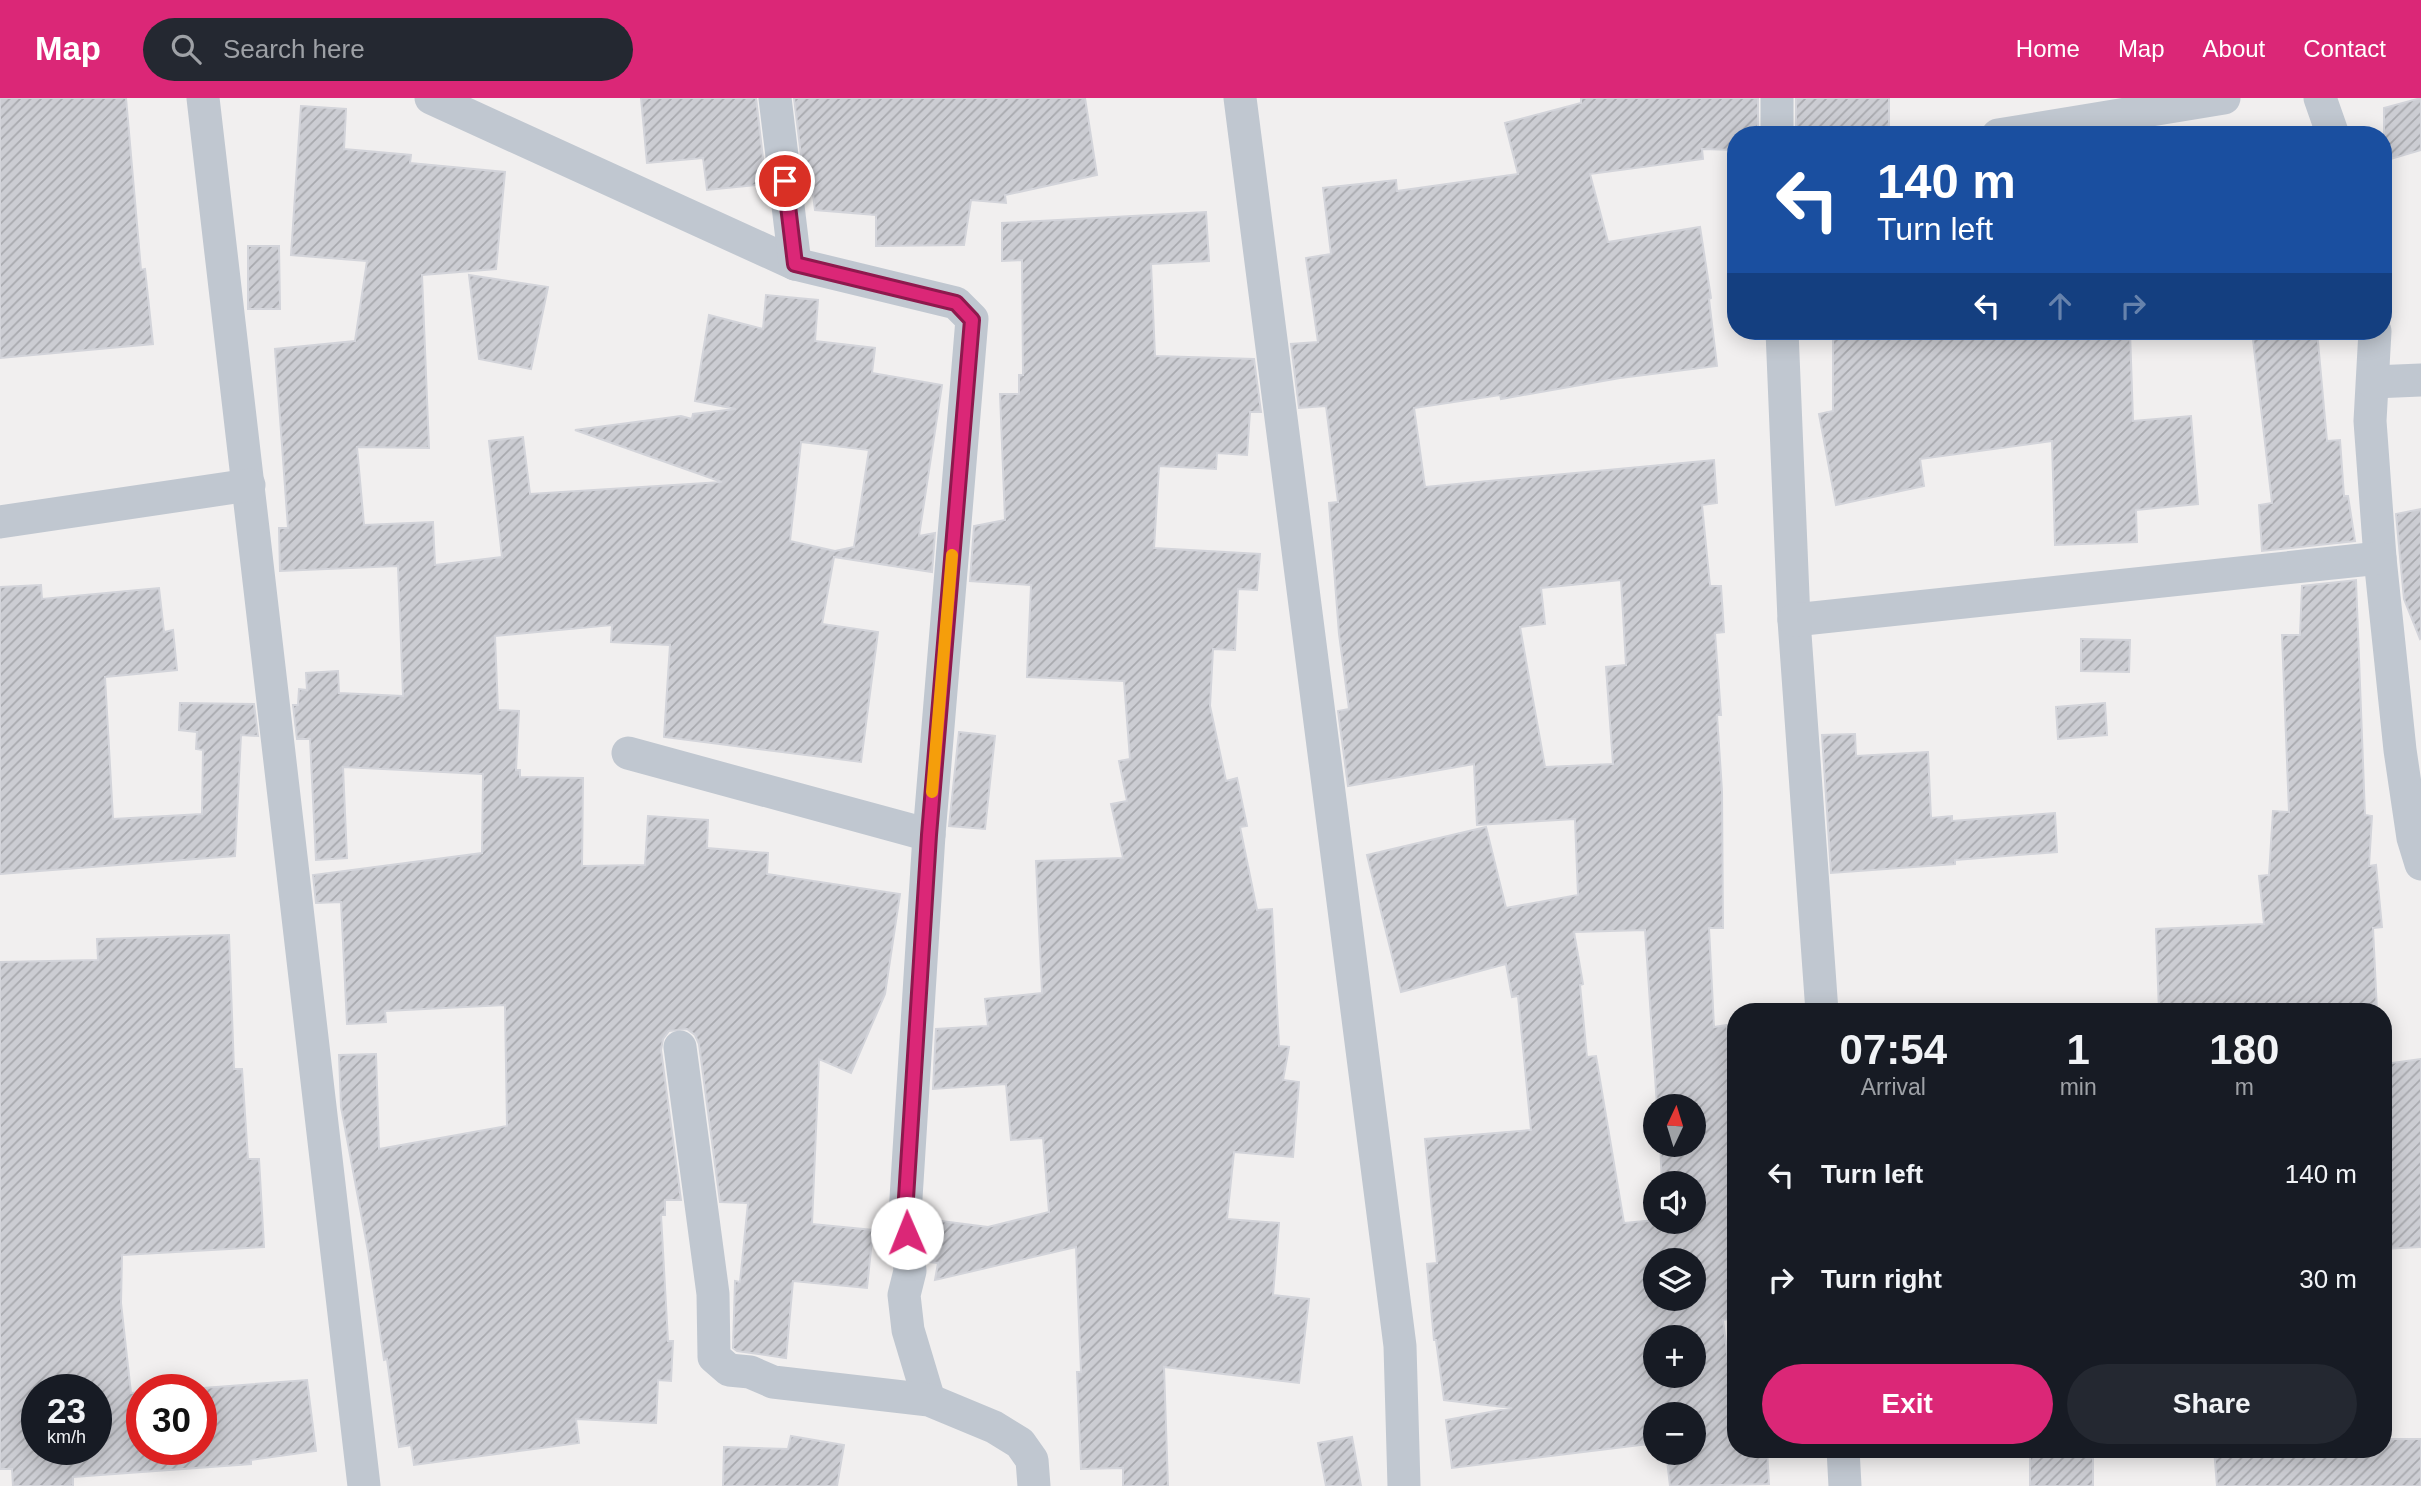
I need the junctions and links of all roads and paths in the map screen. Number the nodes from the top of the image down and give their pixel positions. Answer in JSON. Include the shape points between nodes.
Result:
{"nodes":[{"id":1,"x":203,"y":98,"type":"edge"},
{"id":2,"x":431,"y":98,"type":"edge"},
{"id":3,"x":775,"y":98,"type":"edge"},
{"id":4,"x":1240,"y":98,"type":"edge"},
{"id":5,"x":1777,"y":98,"type":"edge"},
{"id":6,"x":2224,"y":98,"type":"edge"},
{"id":7,"x":2320,"y":98,"type":"edge"},
{"id":8,"x":1777,"y":126,"type":"edge"},
{"id":9,"x":2053,"y":126,"type":"edge"},
{"id":10,"x":2330,"y":126,"type":"edge"},
{"id":11,"x":795,"y":264,"type":"junction"},
{"id":12,"x":1783,"y":340,"type":"edge"},
{"id":13,"x":2375,"y":340,"type":"edge"},
{"id":14,"x":2421,"y":380,"type":"edge"},
{"id":15,"x":2373,"y":382,"type":"junction"},
{"id":16,"x":249,"y":485,"type":"junction"},
{"id":17,"x":0,"y":522,"type":"edge"},
{"id":18,"x":2379,"y":558,"type":"junction"},
{"id":19,"x":1794,"y":620,"type":"junction"},
{"id":20,"x":628,"y":752,"type":"dead end"},
{"id":21,"x":929,"y":835,"type":"junction"},
{"id":22,"x":2421,"y":864,"type":"edge"},
{"id":23,"x":1821,"y":1003,"type":"edge"},
{"id":24,"x":680,"y":1046,"type":"dead end"},
{"id":25,"x":929,"y":1400,"type":"junction"},
{"id":26,"x":1843,"y":1458,"type":"edge"},
{"id":27,"x":364,"y":1486,"type":"edge"},
{"id":28,"x":1034,"y":1486,"type":"edge"},
{"id":29,"x":1404,"y":1486,"type":"edge"},
{"id":30,"x":1845,"y":1486,"type":"edge"}],
"edges":[{"from":1,"to":16,"type":"street"},
{"from":2,"to":11,"type":"street"},
{"from":3,"to":11,"type":"street"},
{"from":4,"to":29,"type":"street","via":[[1400,1346]]},
{"from":5,"to":8,"type":"street"},
{"from":6,"to":9,"type":"street"},
{"from":7,"to":10,"type":"street"},
{"from":11,"to":21,"type":"street","via":[[956,303],[972,320]]},
{"from":12,"to":19,"type":"street"},
{"from":13,"to":15,"type":"street"},
{"from":14,"to":15,"type":"street"},
{"from":15,"to":18,"type":"street","via":[[2370,421]]},
{"from":16,"to":17,"type":"street"},
{"from":16,"to":27,"type":"street"},
{"from":18,"to":19,"type":"street"},
{"from":18,"to":22,"type":"street","via":[[2400,750]]},
{"from":19,"to":23,"type":"street"},
{"from":20,"to":21,"type":"street"},
{"from":21,"to":25,"type":"street","via":[[905,1214],[910,1271],[904,1295],[908,1330]]},
{"from":24,"to":25,"type":"street","via":[[713,1294],[714,1357],[729,1370],[750,1372],[773,1382]]},
{"from":25,"to":28,"type":"street","via":[[1020,1443],[1032,1460]]},
{"from":26,"to":30,"type":"street"}]}
